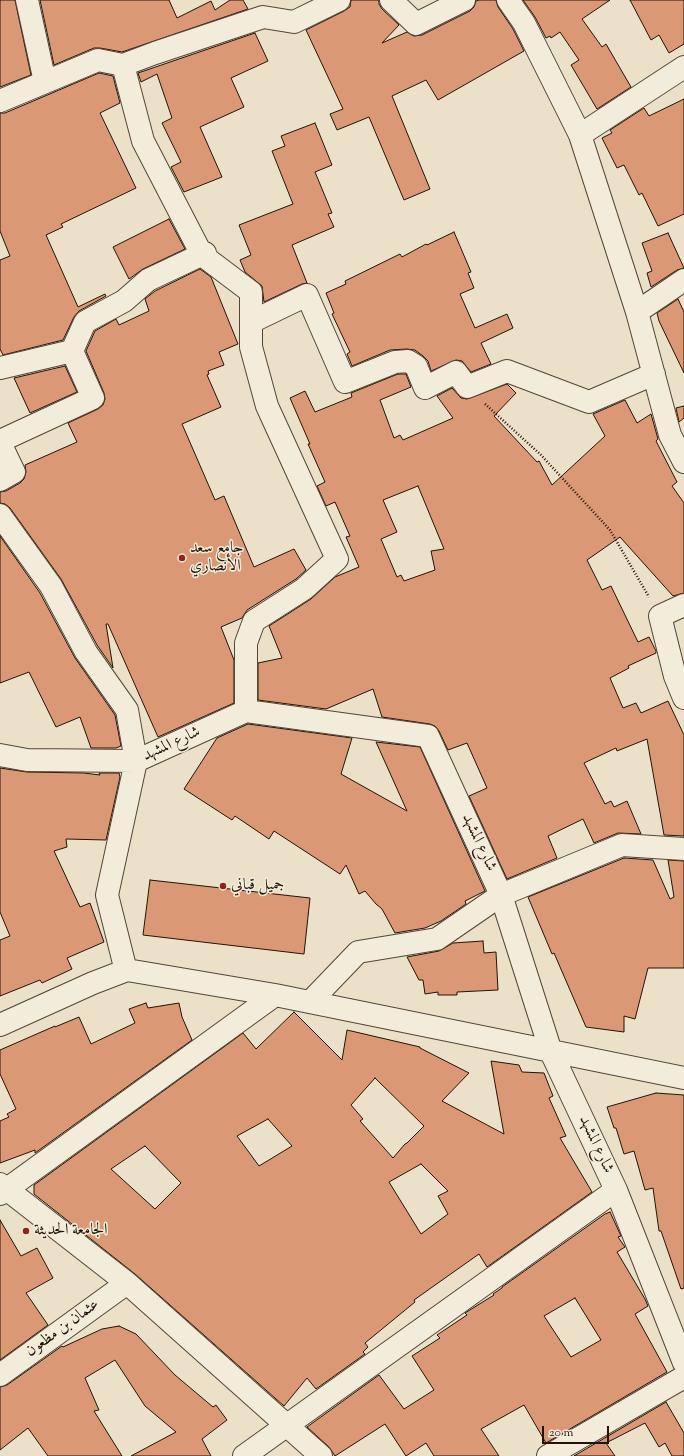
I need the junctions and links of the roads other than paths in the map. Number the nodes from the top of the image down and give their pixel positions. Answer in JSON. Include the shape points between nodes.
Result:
{"nodes":[{"id":1,"x":27,"y":0,"type":"edge"},
{"id":2,"x":339,"y":0,"type":"edge"},
{"id":3,"x":391,"y":0,"type":"edge"},
{"id":4,"x":464,"y":0,"type":"edge"},
{"id":5,"x":508,"y":0,"type":"edge"},
{"id":6,"x":123,"y":65,"type":"junction"},
{"id":7,"x":684,"y":67,"type":"edge"},
{"id":8,"x":45,"y":82,"type":"junction"},
{"id":9,"x":0,"y":101,"type":"edge"},
{"id":10,"x":580,"y":135,"type":"junction"},
{"id":11,"x":203,"y":254,"type":"junction"},
{"id":12,"x":684,"y":280,"type":"edge"},
{"id":13,"x":637,"y":312,"type":"junction"},
{"id":14,"x":251,"y":322,"type":"junction"},
{"id":15,"x":72,"y":351,"type":"junction"},
{"id":16,"x":0,"y":368,"type":"edge"},
{"id":17,"x":654,"y":374,"type":"junction"},
{"id":18,"x":677,"y":430,"type":"edge"},
{"id":19,"x":0,"y":442,"type":"edge"},
{"id":20,"x":684,"y":462,"type":"edge"},
{"id":21,"x":0,"y":480,"type":"edge"},
{"id":22,"x":0,"y":515,"type":"edge"},
{"id":23,"x":684,"y":605,"type":"edge"},
{"id":24,"x":684,"y":698,"type":"edge"},
{"id":25,"x":246,"y":711,"type":"junction"},
{"id":26,"x":0,"y":755,"type":"edge"},
{"id":27,"x":136,"y":761,"type":"junction"},
{"id":28,"x":684,"y":849,"type":"edge"},
{"id":29,"x":501,"y":895,"type":"junction"},
{"id":30,"x":127,"y":970,"type":"junction"},
{"id":31,"x":275,"y":995,"type":"junction"},
{"id":32,"x":310,"y":1002,"type":"junction"},
{"id":33,"x":0,"y":1025,"type":"edge"},
{"id":34,"x":551,"y":1052,"type":"junction"},
{"id":35,"x":684,"y":1078,"type":"edge"},
{"id":36,"x":2,"y":1189,"type":"edge"},
{"id":37,"x":616,"y":1190,"type":"junction"},
{"id":38,"x":127,"y":1283,"type":"junction"},
{"id":39,"x":684,"y":1363,"type":"edge"},
{"id":40,"x":0,"y":1375,"type":"edge"},
{"id":41,"x":684,"y":1377,"type":"edge"},
{"id":42,"x":287,"y":1426,"type":"junction"},
{"id":43,"x":244,"y":1456,"type":"edge"},
{"id":44,"x":321,"y":1456,"type":"edge"},
{"id":45,"x":548,"y":1456,"type":"edge"}],
"edges":[{"from":1,"to":8,"type":"street"},
{"from":2,"to":6,"type":"street","via":[[294,22],[263,17]]},
{"from":3,"to":4,"type":"street","via":[[416,24]]},
{"from":5,"to":10,"type":"street","via":[[524,23]]},
{"from":6,"to":8,"type":"street","via":[[98,60]]},
{"from":6,"to":11,"type":"street","via":[[143,141]]},
{"from":7,"to":10,"type":"street"},
{"from":8,"to":9,"type":"street"},
{"from":10,"to":13,"type":"street"},
{"from":11,"to":14,"type":"street","via":[[251,292]]},
{"from":11,"to":15,"type":"street","via":[[148,280],[124,300],[85,322]]},
{"from":12,"to":13,"type":"street"},
{"from":13,"to":17,"type":"street"},
{"from":14,"to":17,"type":"street","via":[[307,295],[345,382],[395,362],[408,361],[416,366],[425,388],[456,372],[467,387],[507,370],[589,402]]},
{"from":14,"to":25,"type":"street","via":[[251,347],[267,406],[337,559],[304,589],[254,621],[246,643]]},
{"from":15,"to":16,"type":"street"},
{"from":15,"to":19,"type":"street","via":[[93,398]]},
{"from":17,"to":18,"type":"street"},
{"from":18,"to":20,"type":"street"},
{"from":19,"to":21,"type":"street","via":[[14,472]]},
{"from":22,"to":27,"type":"street","via":[[51,586],[86,652],[127,710]]},
{"from":23,"to":24,"type":"street","via":[[660,616],[675,676]]},
{"from":25,"to":27,"type":"street","name":"شارع المشهد"},
{"from":25,"to":29,"type":"street","name":"شارع المشهد","via":[[428,736]]},
{"from":26,"to":27,"type":"street","name":"شارع المشهد","via":[[27,760]]},
{"from":27,"to":30,"type":"street","via":[[107,895]]},
{"from":28,"to":29,"type":"street","via":[[622,845]]},
{"from":29,"to":32,"type":"street","via":[[437,938],[358,952]]},
{"from":29,"to":34,"type":"street","name":"شارع المشهد"},
{"from":30,"to":31,"type":"street"},
{"from":30,"to":33,"type":"street"},
{"from":31,"to":32,"type":"street"},
{"from":31,"to":36,"type":"street"},
{"from":32,"to":34,"type":"street"},
{"from":34,"to":35,"type":"street"},
{"from":34,"to":37,"type":"street","name":"شارع المشهد"},
{"from":36,"to":38,"type":"street"},
{"from":37,"to":39,"type":"street","name":"شارع المشهد"},
{"from":37,"to":42,"type":"street"},
{"from":38,"to":40,"type":"street","name":"عثمان بن مظعون"},
{"from":38,"to":42,"type":"street"},
{"from":41,"to":45,"type":"street"},
{"from":42,"to":43,"type":"street"},
{"from":42,"to":44,"type":"street"}]}
